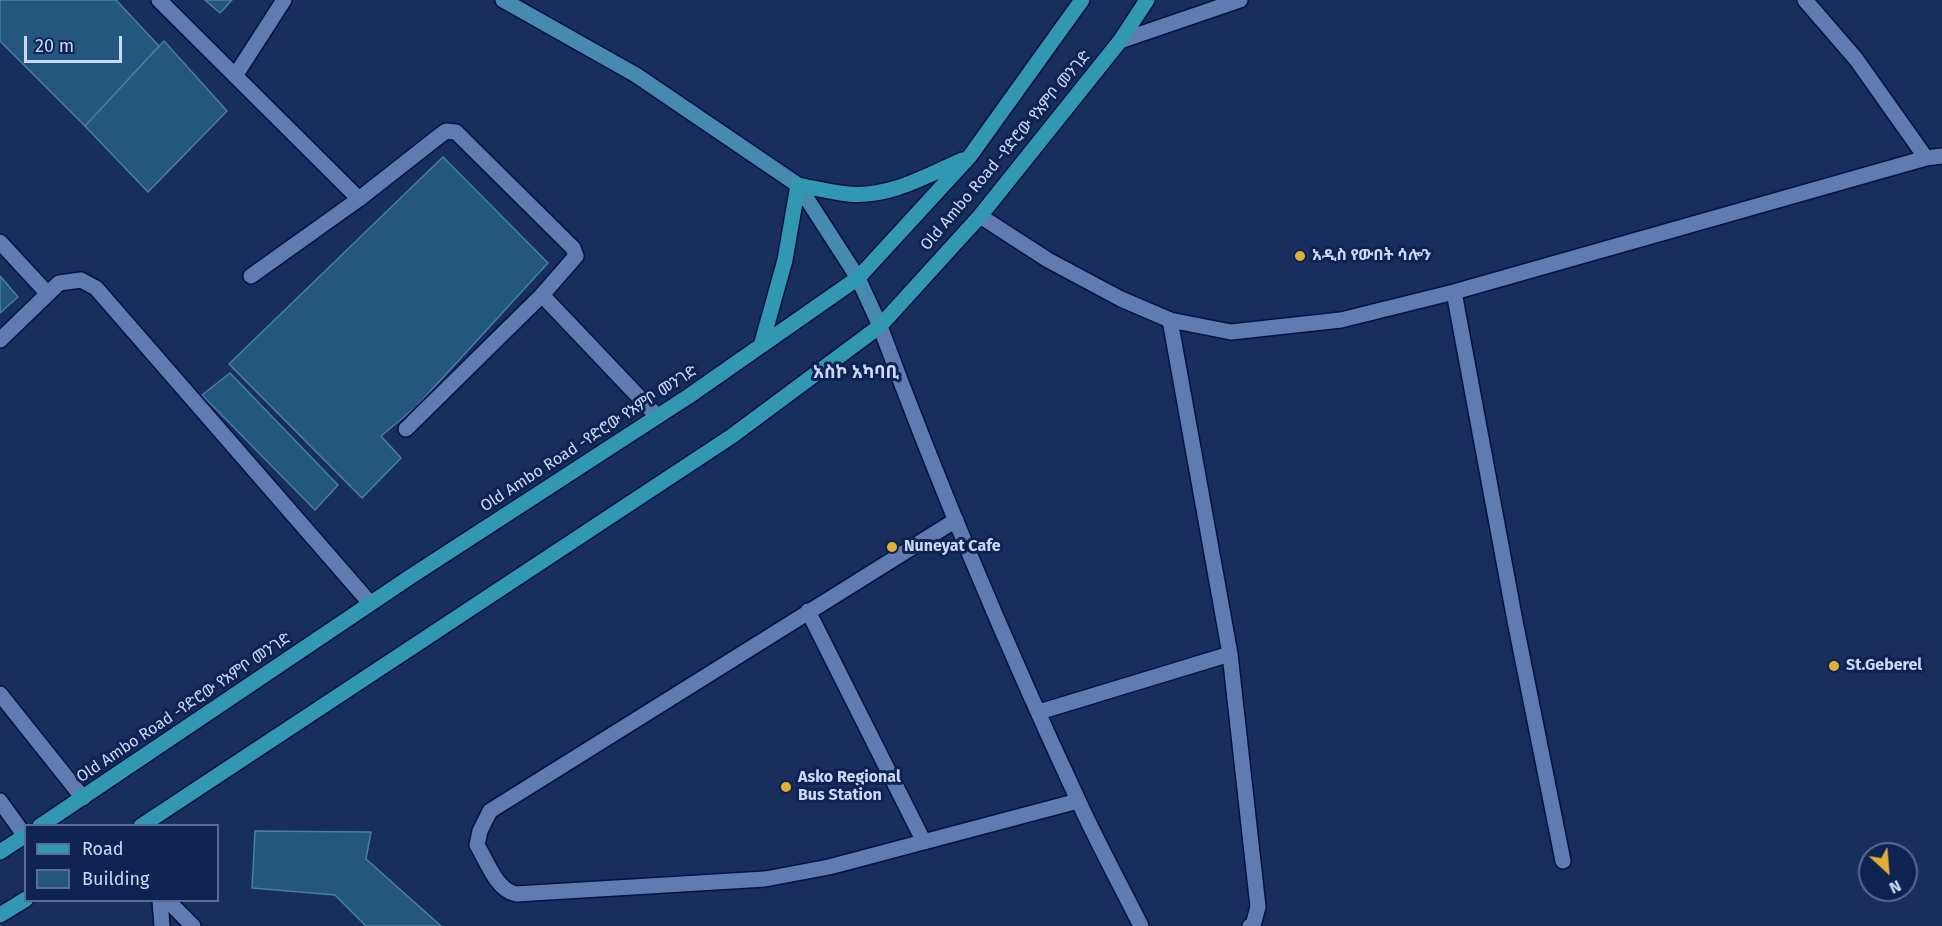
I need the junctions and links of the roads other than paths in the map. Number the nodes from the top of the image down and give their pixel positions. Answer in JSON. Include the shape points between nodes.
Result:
{"nodes":[{"id":1,"x":159,"y":0,"type":"edge"},
{"id":2,"x":284,"y":0,"type":"edge"},
{"id":3,"x":503,"y":0,"type":"edge"},
{"id":4,"x":1082,"y":0,"type":"edge"},
{"id":5,"x":1147,"y":0,"type":"edge"},
{"id":6,"x":1240,"y":0,"type":"edge"},
{"id":7,"x":1805,"y":0,"type":"edge"},
{"id":8,"x":1119,"y":41,"type":"junction"},
{"id":9,"x":235,"y":76,"type":"junction"},
{"id":10,"x":970,"y":156,"type":"junction"},
{"id":11,"x":1942,"y":156,"type":"edge"},
{"id":12,"x":1926,"y":158,"type":"junction"},
{"id":13,"x":798,"y":185,"type":"junction"},
{"id":14,"x":359,"y":199,"type":"junction"},
{"id":15,"x":980,"y":216,"type":"junction"},
{"id":16,"x":0,"y":242,"type":"edge"},
{"id":17,"x":251,"y":276,"type":"dead end"},
{"id":18,"x":858,"y":278,"type":"junction"},
{"id":19,"x":1454,"y":292,"type":"junction"},
{"id":20,"x":48,"y":294,"type":"junction"},
{"id":21,"x":542,"y":295,"type":"junction"},
{"id":22,"x":1170,"y":320,"type":"junction"},
{"id":23,"x":880,"y":326,"type":"junction"},
{"id":24,"x":0,"y":340,"type":"edge"},
{"id":25,"x":761,"y":346,"type":"junction"},
{"id":26,"x":657,"y":416,"type":"junction"},
{"id":27,"x":406,"y":429,"type":"dead end"},
{"id":28,"x":956,"y":519,"type":"junction"},
{"id":29,"x":370,"y":603,"type":"junction"},
{"id":30,"x":808,"y":611,"type":"junction"},
{"id":31,"x":1230,"y":654,"type":"junction"},
{"id":32,"x":0,"y":694,"type":"edge"},
{"id":33,"x":1039,"y":712,"type":"junction"},
{"id":34,"x":83,"y":798,"type":"junction"},
{"id":35,"x":0,"y":801,"type":"edge"},
{"id":36,"x":1078,"y":801,"type":"junction"},
{"id":37,"x":42,"y":824,"type":"edge"},
{"id":38,"x":143,"y":824,"type":"edge"},
{"id":39,"x":24,"y":834,"type":"edge"},
{"id":40,"x":24,"y":836,"type":"edge"},
{"id":41,"x":924,"y":842,"type":"junction"},
{"id":42,"x":0,"y":852,"type":"edge"},
{"id":43,"x":1563,"y":861,"type":"dead end"},
{"id":44,"x":24,"y":900,"type":"edge"},
{"id":45,"x":160,"y":902,"type":"edge"},
{"id":46,"x":169,"y":902,"type":"edge"},
{"id":47,"x":0,"y":915,"type":"edge"},
{"id":48,"x":162,"y":926,"type":"edge"},
{"id":49,"x":193,"y":926,"type":"edge"},
{"id":50,"x":1141,"y":926,"type":"edge"},
{"id":51,"x":1250,"y":926,"type":"edge"}],
"edges":[{"from":1,"to":9,"type":"street"},
{"from":2,"to":9,"type":"street"},
{"from":3,"to":13,"type":"main road","via":[[636,75]]},
{"from":4,"to":10,"type":"main road","name":"Old Ambo Road -የድሮው የአምቦ መንገድ"},
{"from":5,"to":8,"type":"main road","name":"Old Ambo Road -የድሮው የአምቦ መንገድ"},
{"from":6,"to":8,"type":"street"},
{"from":7,"to":12,"type":"street","via":[[1856,59]]},
{"from":8,"to":15,"type":"main road","name":"Old Ambo Road -የድሮው የአምቦ መንገድ"},
{"from":9,"to":14,"type":"street"},
{"from":10,"to":13,"type":"main road","via":[[885,192],[850,195]]},
{"from":10,"to":18,"type":"main road","name":"Old Ambo Road -የድሮው የአምቦ መንገድ"},
{"from":11,"to":12,"type":"street"},
{"from":12,"to":19,"type":"street"},
{"from":13,"to":18,"type":"main road"},
{"from":13,"to":25,"type":"main road","via":[[785,260]]},
{"from":14,"to":17,"type":"street"},
{"from":14,"to":21,"type":"street","via":[[446,131],[456,132],[573,249],[576,256]]},
{"from":15,"to":22,"type":"street","via":[[1048,260]]},
{"from":15,"to":23,"type":"main road","name":"Old Ambo Road -የድሮው የአምቦ መንገድ"},
{"from":16,"to":20,"type":"street"},
{"from":18,"to":23,"type":"main road"},
{"from":18,"to":25,"type":"main road","name":"Old Ambo Road -የድሮው የአምቦ መንገድ"},
{"from":19,"to":22,"type":"street","via":[[1341,320],[1231,332]]},
{"from":19,"to":43,"type":"street"},
{"from":20,"to":24,"type":"street"},
{"from":20,"to":29,"type":"street","via":[[59,283],[81,280],[96,288]]},
{"from":21,"to":26,"type":"street"},
{"from":21,"to":27,"type":"street"},
{"from":22,"to":31,"type":"street"},
{"from":23,"to":28,"type":"street"},
{"from":23,"to":38,"type":"main road","name":"Old Ambo Road -የድሮው የአምቦ መንገድ","via":[[732,436]]},
{"from":25,"to":26,"type":"main road","name":"Old Ambo Road -የድሮው የአምቦ መንገድ"},
{"from":26,"to":29,"type":"main road","name":"Old Ambo Road -የድሮው የአምቦ መንገድ"},
{"from":28,"to":30,"type":"street"},
{"from":28,"to":33,"type":"street"},
{"from":29,"to":34,"type":"main road","name":"Old Ambo Road -የድሮው የአምቦ መንገድ"},
{"from":30,"to":41,"type":"street"},
{"from":30,"to":41,"type":"street","via":[[490,811],[477,845],[498,881],[508,892],[516,894],[765,879]]},
{"from":31,"to":33,"type":"street"},
{"from":31,"to":51,"type":"street","via":[[1258,907]]},
{"from":32,"to":34,"type":"street"},
{"from":33,"to":36,"type":"street"},
{"from":34,"to":37,"type":"main road","name":"Old Ambo Road -የድሮው የአምቦ መንገድ"},
{"from":35,"to":39,"type":"street"},
{"from":36,"to":41,"type":"street"},
{"from":36,"to":50,"type":"street"},
{"from":40,"to":42,"type":"main road"},
{"from":44,"to":47,"type":"main road"},
{"from":45,"to":48,"type":"street"},
{"from":46,"to":49,"type":"street"}]}
